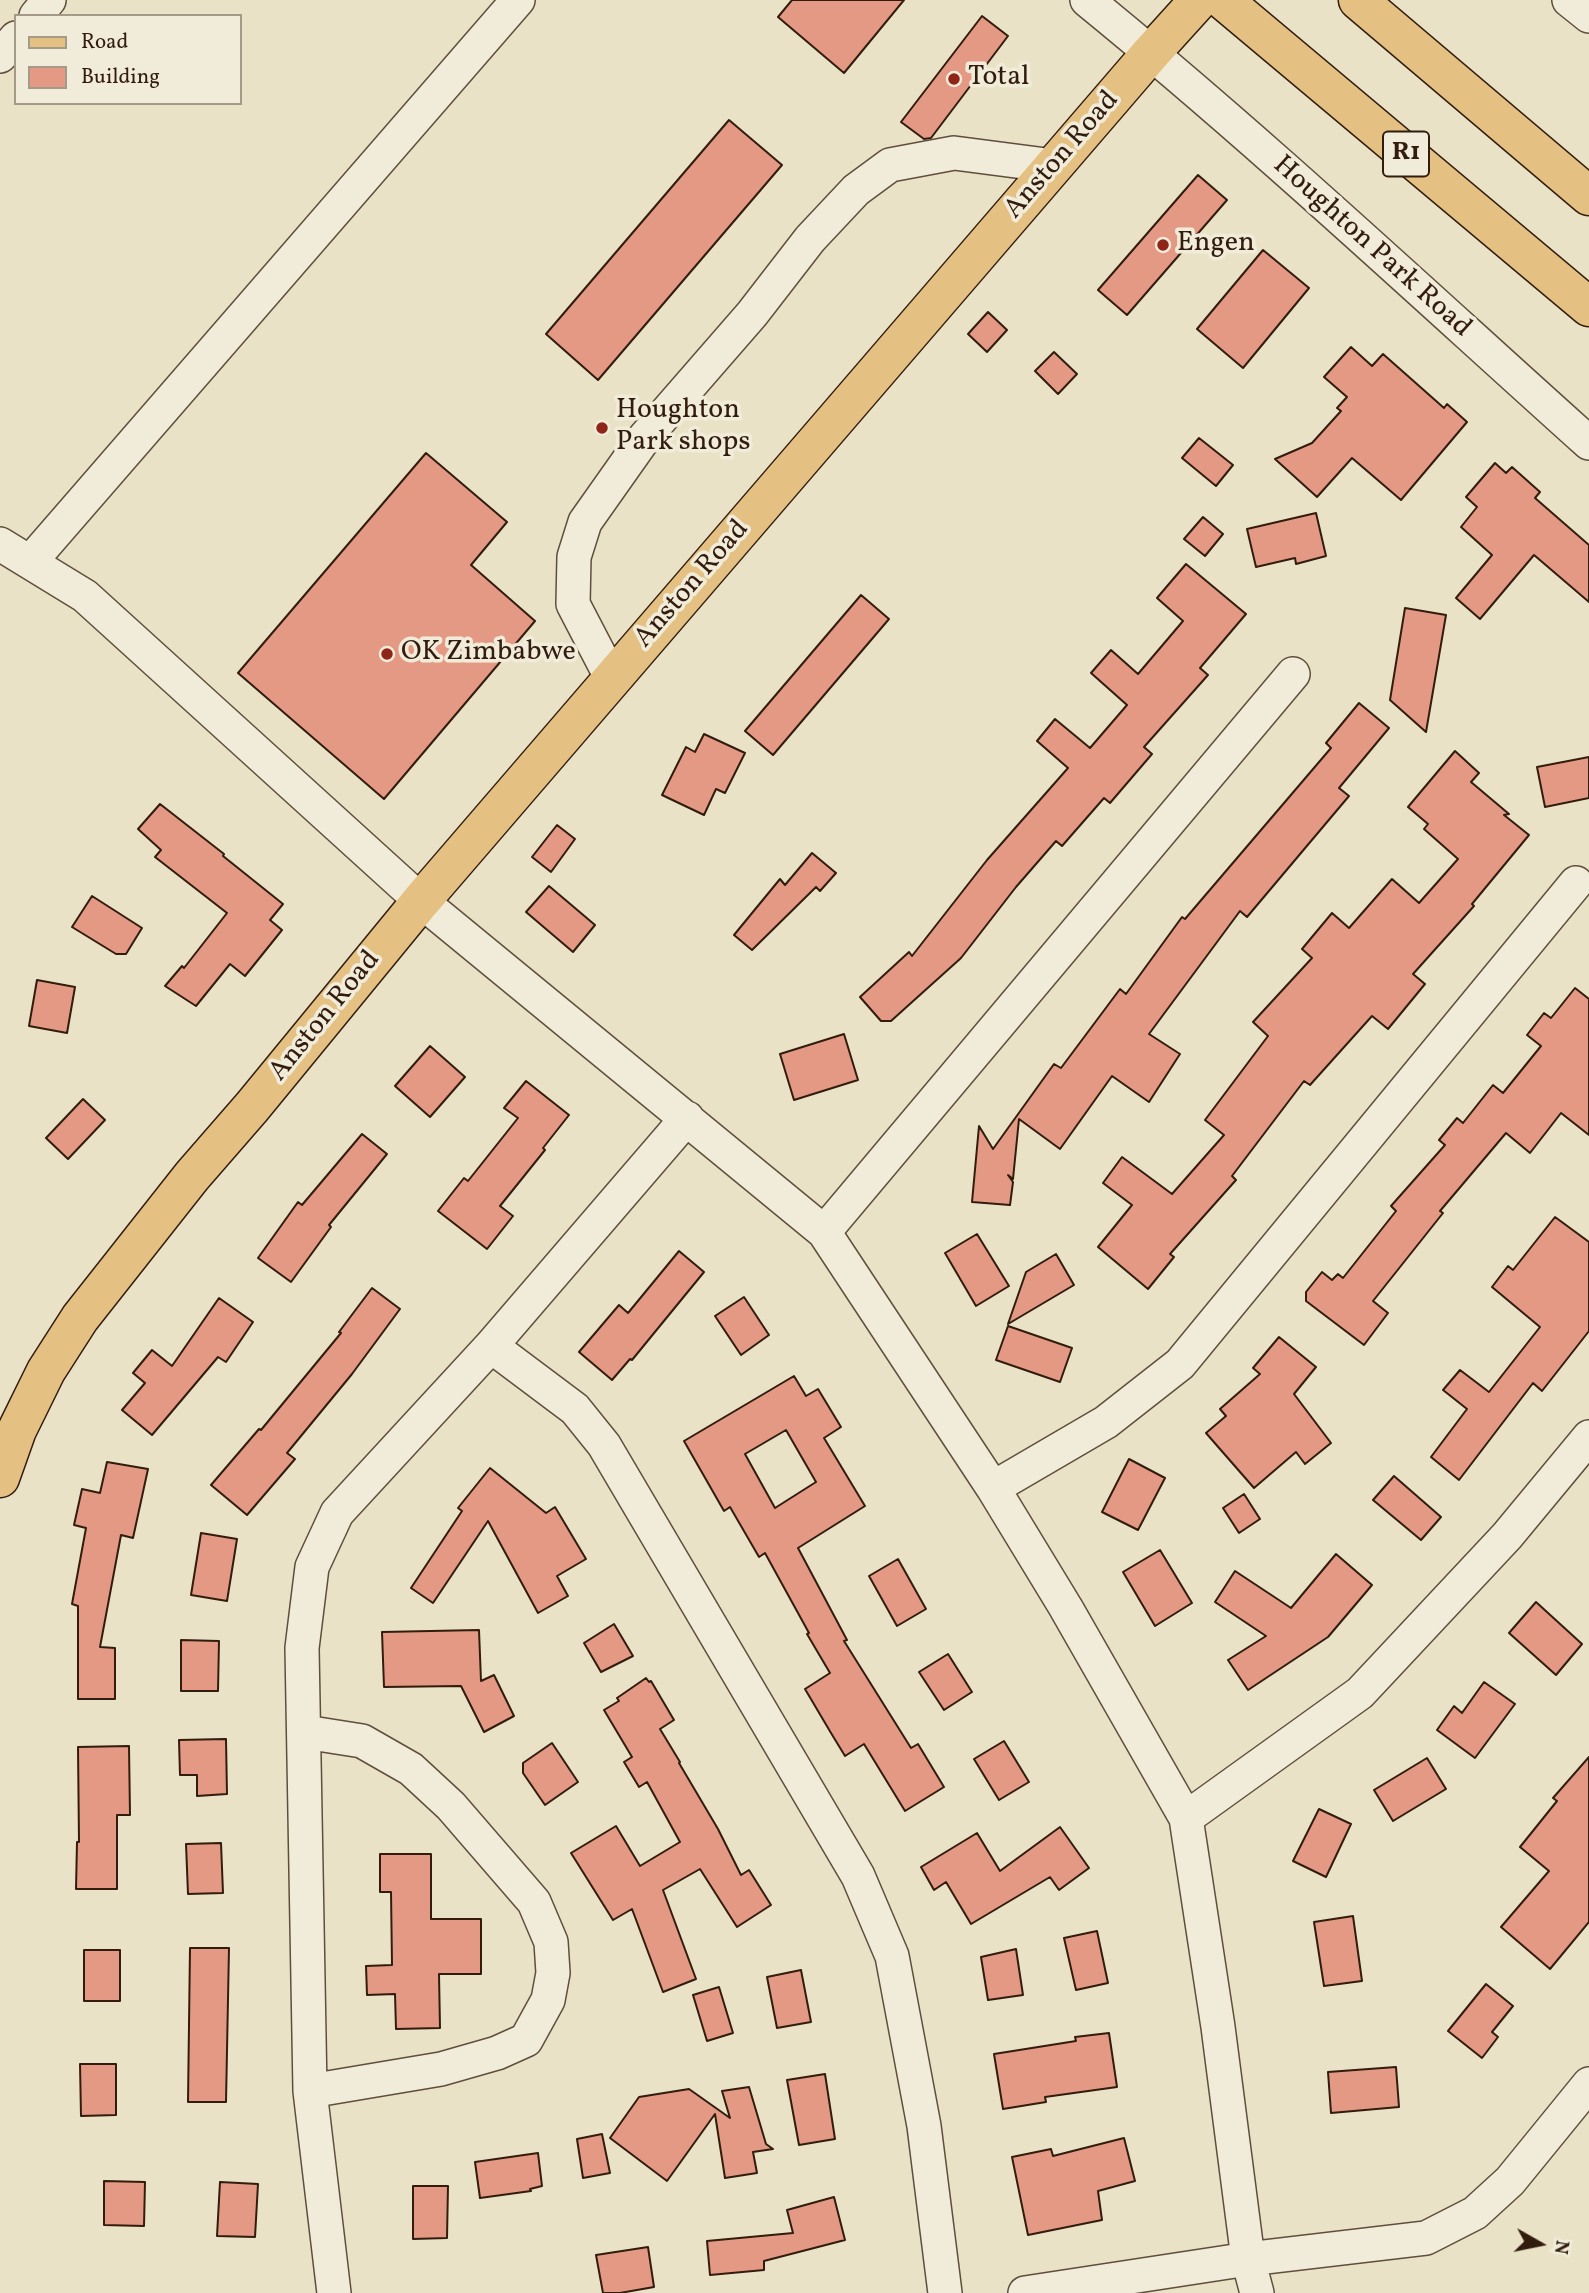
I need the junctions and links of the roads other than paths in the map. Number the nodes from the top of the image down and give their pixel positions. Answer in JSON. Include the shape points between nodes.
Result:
{"nodes":[{"id":1,"x":49,"y":0,"type":"edge"},
{"id":2,"x":519,"y":0,"type":"edge"},
{"id":3,"x":1087,"y":0,"type":"edge"},
{"id":4,"x":1199,"y":0,"type":"edge"},
{"id":5,"x":1223,"y":0,"type":"edge"},
{"id":6,"x":1358,"y":0,"type":"edge"},
{"id":7,"x":1569,"y":0,"type":"edge"},
{"id":8,"x":38,"y":14,"type":"edge"},
{"id":9,"x":1589,"y":16,"type":"edge"},
{"id":10,"x":14,"y":40,"type":"edge"},
{"id":11,"x":1152,"y":53,"type":"junction"},
{"id":12,"x":0,"y":56,"type":"edge"},
{"id":13,"x":1054,"y":166,"type":"junction"},
{"id":14,"x":1589,"y":196,"type":"edge"},
{"id":15,"x":1589,"y":307,"type":"edge"},
{"id":16,"x":1589,"y":443,"type":"edge"},
{"id":17,"x":0,"y":544,"type":"edge"},
{"id":18,"x":31,"y":561,"type":"junction"},
{"id":19,"x":1293,"y":674,"type":"dead end"},
{"id":20,"x":612,"y":679,"type":"junction"},
{"id":21,"x":1576,"y":883,"type":"dead end"},
{"id":22,"x":421,"y":901,"type":"junction"},
{"id":23,"x":687,"y":1118,"type":"junction"},
{"id":24,"x":824,"y":1232,"type":"junction"},
{"id":25,"x":491,"y":1346,"type":"junction"},
{"id":26,"x":1589,"y":1437,"type":"edge"},
{"id":27,"x":0,"y":1478,"type":"edge"},
{"id":28,"x":993,"y":1488,"type":"junction"},
{"id":29,"x":304,"y":1732,"type":"junction"},
{"id":30,"x":1186,"y":1818,"type":"junction"},
{"id":31,"x":1589,"y":2084,"type":"edge"},
{"id":32,"x":310,"y":2091,"type":"junction"},
{"id":33,"x":1248,"y":2259,"type":"junction"},
{"id":34,"x":334,"y":2293,"type":"edge"},
{"id":35,"x":945,"y":2293,"type":"edge"},
{"id":36,"x":1025,"y":2293,"type":"edge"},
{"id":37,"x":1257,"y":2293,"type":"edge"}],
"edges":[{"from":1,"to":8,"type":"street"},
{"from":2,"to":18,"type":"street"},
{"from":3,"to":11,"type":"street","name":"Houghton Park Road"},
{"from":4,"to":11,"type":"main road","name":"Anston Road"},
{"from":5,"to":15,"type":"main road","number":"R1"},
{"from":6,"to":14,"type":"main road"},
{"from":7,"to":9,"type":"street"},
{"from":10,"to":12,"type":"street"},
{"from":11,"to":13,"type":"main road","name":"Anston Road"},
{"from":11,"to":16,"type":"street","name":"Houghton Park Road"},
{"from":13,"to":20,"type":"main road","name":"Anston Road"},
{"from":13,"to":20,"type":"street","via":[[954,153],[890,166],[856,190],[810,239],[645,437],[585,522],[574,557],[573,604]]},
{"from":17,"to":18,"type":"street"},
{"from":18,"to":22,"type":"street","via":[[85,596]]},
{"from":19,"to":24,"type":"street"},
{"from":20,"to":22,"type":"main road","name":"Anston Road"},
{"from":21,"to":28,"type":"street","via":[[1180,1364],[1106,1422]]},
{"from":22,"to":23,"type":"street"},
{"from":22,"to":27,"type":"main road","name":"Anston Road","via":[[79,1318],[17,1430]]},
{"from":23,"to":24,"type":"street"},
{"from":23,"to":25,"type":"street"},
{"from":24,"to":28,"type":"street"},
{"from":25,"to":29,"type":"street","via":[[337,1513],[312,1567],[302,1648]]},
{"from":25,"to":35,"type":"street","via":[[575,1409],[604,1445],[858,1876],[892,1956],[924,2126]]},
{"from":26,"to":30,"type":"street","via":[[1507,1536],[1360,1693]]},
{"from":28,"to":30,"type":"street"},
{"from":29,"to":32,"type":"street"},
{"from":29,"to":32,"type":"street","via":[[362,1741],[411,1769],[451,1806],[534,1902],[551,1942],[553,1973],[548,2000],[526,2040],[440,2069]]},
{"from":30,"to":33,"type":"street"},
{"from":31,"to":33,"type":"street","via":[[1510,2181],[1475,2213],[1426,2238]]},
{"from":32,"to":34,"type":"street"},
{"from":33,"to":36,"type":"street"},
{"from":33,"to":37,"type":"street"}]}
